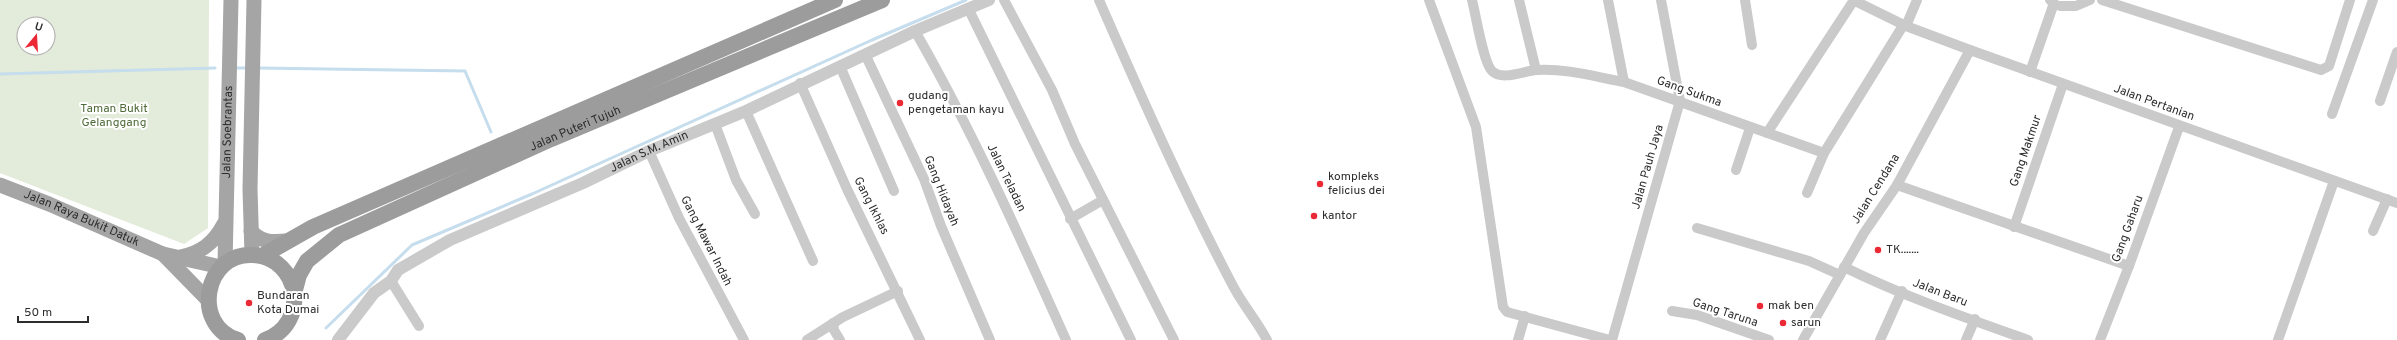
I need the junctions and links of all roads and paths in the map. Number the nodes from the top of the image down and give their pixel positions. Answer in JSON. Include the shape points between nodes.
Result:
{"nodes":[{"id":1,"x":231,"y":0,"type":"edge"},
{"id":2,"x":254,"y":0,"type":"edge"},
{"id":3,"x":882,"y":0,"type":"edge"},
{"id":4,"x":989,"y":0,"type":"edge"},
{"id":5,"x":1004,"y":0,"type":"edge"},
{"id":6,"x":1099,"y":0,"type":"edge"},
{"id":7,"x":1429,"y":0,"type":"edge"},
{"id":8,"x":1472,"y":0,"type":"edge"},
{"id":9,"x":1519,"y":0,"type":"edge"},
{"id":10,"x":1608,"y":0,"type":"edge"},
{"id":11,"x":1661,"y":0,"type":"edge"},
{"id":12,"x":1745,"y":0,"type":"edge"},
{"id":13,"x":1854,"y":0,"type":"edge"},
{"id":14,"x":1917,"y":0,"type":"edge"},
{"id":15,"x":2090,"y":0,"type":"edge"},
{"id":16,"x":2102,"y":0,"type":"edge"},
{"id":17,"x":2348,"y":0,"type":"edge"},
{"id":18,"x":2373,"y":0,"type":"edge"},
{"id":19,"x":825,"y":2,"type":"edge"},
{"id":20,"x":2055,"y":3,"type":"edge"},
{"id":21,"x":968,"y":8,"type":"junction"},
{"id":22,"x":1905,"y":25,"type":"junction"},
{"id":23,"x":915,"y":31,"type":"junction"},
{"id":24,"x":1752,"y":45,"type":"dead end"},
{"id":25,"x":1970,"y":50,"type":"junction"},
{"id":26,"x":2397,"y":52,"type":"edge"},
{"id":27,"x":865,"y":54,"type":"junction"},
{"id":28,"x":840,"y":66,"type":"junction"},
{"id":29,"x":1536,"y":70,"type":"junction"},
{"id":30,"x":2030,"y":72,"type":"junction"},
{"id":31,"x":1624,"y":82,"type":"junction"},
{"id":32,"x":800,"y":83,"type":"junction"},
{"id":33,"x":2063,"y":84,"type":"junction"},
{"id":34,"x":1680,"y":101,"type":"junction"},
{"id":35,"x":2380,"y":101,"type":"dead end"},
{"id":36,"x":746,"y":111,"type":"junction"},
{"id":37,"x":2332,"y":114,"type":"dead end"},
{"id":38,"x":714,"y":124,"type":"junction"},
{"id":39,"x":2179,"y":127,"type":"junction"},
{"id":40,"x":1750,"y":128,"type":"junction"},
{"id":41,"x":1767,"y":133,"type":"junction"},
{"id":42,"x":649,"y":151,"type":"junction"},
{"id":43,"x":1824,"y":153,"type":"junction"},
{"id":44,"x":1736,"y":170,"type":"dead end"},
{"id":45,"x":2334,"y":182,"type":"junction"},
{"id":46,"x":0,"y":185,"type":"edge"},
{"id":47,"x":1897,"y":185,"type":"junction"},
{"id":48,"x":894,"y":191,"type":"dead end"},
{"id":49,"x":1807,"y":193,"type":"dead end"},
{"id":50,"x":2387,"y":199,"type":"junction"},
{"id":51,"x":1103,"y":200,"type":"junction"},
{"id":52,"x":2397,"y":203,"type":"edge"},
{"id":53,"x":755,"y":214,"type":"dead end"},
{"id":54,"x":1070,"y":219,"type":"junction"},
{"id":55,"x":225,"y":223,"type":"junction"},
{"id":56,"x":2014,"y":227,"type":"junction"},
{"id":57,"x":1697,"y":228,"type":"dead end"},
{"id":58,"x":251,"y":231,"type":"junction"},
{"id":59,"x":2373,"y":231,"type":"dead end"},
{"id":60,"x":287,"y":241,"type":"junction"},
{"id":61,"x":163,"y":254,"type":"junction"},
{"id":62,"x":257,"y":256,"type":"junction"},
{"id":63,"x":178,"y":258,"type":"junction"},
{"id":64,"x":813,"y":261,"type":"dead end"},
{"id":65,"x":223,"y":265,"type":"junction"},
{"id":66,"x":2129,"y":266,"type":"junction"},
{"id":67,"x":1842,"y":271,"type":"junction"},
{"id":68,"x":391,"y":281,"type":"junction"},
{"id":69,"x":295,"y":290,"type":"junction"},
{"id":70,"x":898,"y":291,"type":"junction"},
{"id":71,"x":1902,"y":291,"type":"junction"},
{"id":72,"x":208,"y":300,"type":"junction"},
{"id":73,"x":1672,"y":311,"type":"dead end"},
{"id":74,"x":1525,"y":316,"type":"junction"},
{"id":75,"x":1975,"y":319,"type":"junction"},
{"id":76,"x":833,"y":323,"type":"junction"},
{"id":77,"x":419,"y":326,"type":"dead end"},
{"id":78,"x":229,"y":338,"type":"edge"},
{"id":79,"x":270,"y":339,"type":"edge"},
{"id":80,"x":338,"y":340,"type":"edge"},
{"id":81,"x":744,"y":340,"type":"edge"},
{"id":82,"x":808,"y":340,"type":"edge"},
{"id":83,"x":840,"y":340,"type":"edge"},
{"id":84,"x":920,"y":340,"type":"edge"},
{"id":85,"x":990,"y":340,"type":"edge"},
{"id":86,"x":1066,"y":340,"type":"edge"},
{"id":87,"x":1131,"y":340,"type":"edge"},
{"id":88,"x":1174,"y":340,"type":"edge"},
{"id":89,"x":1267,"y":340,"type":"edge"},
{"id":90,"x":1518,"y":340,"type":"edge"},
{"id":91,"x":1611,"y":340,"type":"edge"},
{"id":92,"x":1769,"y":340,"type":"edge"},
{"id":93,"x":1803,"y":340,"type":"edge"},
{"id":94,"x":1880,"y":340,"type":"edge"},
{"id":95,"x":1966,"y":340,"type":"edge"},
{"id":96,"x":2028,"y":340,"type":"edge"},
{"id":97,"x":2100,"y":340,"type":"edge"},
{"id":98,"x":2278,"y":340,"type":"edge"}],
"edges":[{"from":1,"to":55,"type":"main road","name":"Jalan Soebrantas"},
{"from":2,"to":58,"type":"main road","name":"Jalan Soebrantas"},
{"from":3,"to":69,"type":"highway","name":"Jalan Puteri Tujuh","via":[[551,140],[339,235],[307,262]]},
{"from":4,"to":21,"type":"street","name":"Jalan S.M. Amin"},
{"from":5,"to":51,"type":"street","via":[[1052,90]]},
{"from":6,"to":89,"type":"street","via":[[1233,287],[1255,317]]},
{"from":7,"to":74,"type":"street","via":[[1476,127],[1503,307],[1507,312]]},
{"from":8,"to":29,"type":"street","name":"Gang Sukma","via":[[1490,69],[1496,74],[1503,75]]},
{"from":9,"to":29,"type":"street"},
{"from":10,"to":31,"type":"street"},
{"from":11,"to":34,"type":"street","name":"Jalan Pauh Jaya"},
{"from":12,"to":24,"type":"street"},
{"from":13,"to":22,"type":"street","name":"Jalan Pertanian"},
{"from":13,"to":41,"type":"street"},
{"from":14,"to":22,"type":"street"},
{"from":15,"to":20,"type":"street","via":[[2076,6]]},
{"from":16,"to":17,"type":"street","via":[[2322,70],[2329,66]]},
{"from":18,"to":37,"type":"street"},
{"from":19,"to":60,"type":"highway","name":"Jalan Puteri Tujuh","via":[[320,224]]},
{"from":20,"to":30,"type":"street"},
{"from":21,"to":23,"type":"street","name":"Jalan S.M. Amin"},
{"from":21,"to":54,"type":"street"},
{"from":22,"to":25,"type":"street","name":"Jalan Pertanian"},
{"from":22,"to":43,"type":"street"},
{"from":23,"to":27,"type":"street","name":"Jalan S.M. Amin"},
{"from":23,"to":86,"type":"street","name":"Jalan Teladan","via":[[951,94],[1019,234]]},
{"from":25,"to":30,"type":"street","name":"Jalan Pertanian"},
{"from":25,"to":47,"type":"street","name":"Jalan Cendana"},
{"from":26,"to":35,"type":"street"},
{"from":27,"to":28,"type":"street","name":"Jalan S.M. Amin"},
{"from":27,"to":85,"type":"street","name":"Gang Hidayah","via":[[924,179],[941,226]]},
{"from":28,"to":32,"type":"street","name":"Jalan S.M. Amin"},
{"from":28,"to":48,"type":"street"},
{"from":29,"to":31,"type":"street","name":"Gang Sukma","via":[[1566,71]]},
{"from":30,"to":33,"type":"street","name":"Jalan Pertanian"},
{"from":31,"to":34,"type":"street","name":"Gang Sukma"},
{"from":32,"to":36,"type":"street","name":"Jalan S.M. Amin"},
{"from":32,"to":70,"type":"street","name":"Gang Ikhlas","via":[[847,189]]},
{"from":33,"to":39,"type":"street","name":"Jalan Pertanian"},
{"from":33,"to":56,"type":"street","name":"Gang Makmur"},
{"from":34,"to":40,"type":"street","name":"Gang Sukma"},
{"from":34,"to":91,"type":"street","name":"Jalan Pauh Jaya"},
{"from":36,"to":38,"type":"street","name":"Jalan S.M. Amin"},
{"from":36,"to":64,"type":"street"},
{"from":38,"to":42,"type":"street","name":"Jalan S.M. Amin"},
{"from":38,"to":53,"type":"street","via":[[736,180]]},
{"from":39,"to":45,"type":"street","name":"Jalan Pertanian"},
{"from":39,"to":66,"type":"street","name":"Gang Gaharu"},
{"from":40,"to":41,"type":"street","name":"Gang Sukma"},
{"from":40,"to":44,"type":"street"},
{"from":41,"to":43,"type":"street","name":"Gang Sukma"},
{"from":42,"to":68,"type":"street","name":"Jalan S.M. Amin","via":[[450,240],[398,270]]},
{"from":42,"to":81,"type":"street","name":"Gang Mawar Indah","via":[[680,218]]},
{"from":43,"to":49,"type":"street"},
{"from":45,"to":50,"type":"street","name":"Jalan Pertanian"},
{"from":45,"to":98,"type":"street"},
{"from":46,"to":61,"type":"main road","name":"Jalan Raya Bukit Datuk"},
{"from":47,"to":56,"type":"street"},
{"from":47,"to":67,"type":"street","name":"Jalan Cendana"},
{"from":50,"to":52,"type":"street","name":"Jalan Pertanian"},
{"from":50,"to":59,"type":"street"},
{"from":51,"to":54,"type":"street"},
{"from":51,"to":88,"type":"street"},
{"from":54,"to":87,"type":"street"},
{"from":55,"to":63,"type":"main road","via":[[210,245],[194,254]]},
{"from":55,"to":65,"type":"main road","name":"Jalan Soebrantas"},
{"from":56,"to":66,"type":"street"},
{"from":57,"to":67,"type":"street","name":"Jalan Baru"},
{"from":58,"to":60,"type":"main road","via":[[268,242]]},
{"from":58,"to":62,"type":"main road","name":"Jalan Soebrantas"},
{"from":60,"to":62,"type":"highway","name":"Jalan Puteri Tujuh"},
{"from":61,"to":63,"type":"main road","name":"Jalan Raya Bukit Datuk"},
{"from":61,"to":72,"type":"main road","name":"Jalan Raya Bukit Datuk"},
{"from":62,"to":65,"type":"highway","via":[[238,257]]},
{"from":62,"to":69,"type":"highway","via":[[273,261],[283,268]]},
{"from":63,"to":65,"type":"main road","name":"Jalan Raya Bukit Datuk"},
{"from":65,"to":72,"type":"highway","via":[[214,276]]},
{"from":66,"to":97,"type":"street","name":"Gang Gaharu"},
{"from":67,"to":71,"type":"street","name":"Jalan Baru"},
{"from":67,"to":93,"type":"street","name":"Jalan Cendana"},
{"from":68,"to":77,"type":"street"},
{"from":68,"to":80,"type":"street","name":"Jalan S.M. Amin","via":[[374,293]]},
{"from":69,"to":79,"type":"highway","via":[[292,317],[284,329]]},
{"from":70,"to":76,"type":"street"},
{"from":70,"to":84,"type":"street","name":"Gang Ikhlas"},
{"from":71,"to":75,"type":"street","name":"Jalan Baru","via":[[1956,314]]},
{"from":71,"to":94,"type":"street"},
{"from":72,"to":78,"type":"highway","via":[[215,324]]},
{"from":73,"to":92,"type":"street","name":"Gang Taruna","via":[[1697,315]]},
{"from":74,"to":90,"type":"street"},
{"from":74,"to":91,"type":"street"},
{"from":75,"to":95,"type":"street"},
{"from":75,"to":96,"type":"street","name":"Jalan Baru"},
{"from":76,"to":82,"type":"street"},
{"from":76,"to":83,"type":"street"}]}
